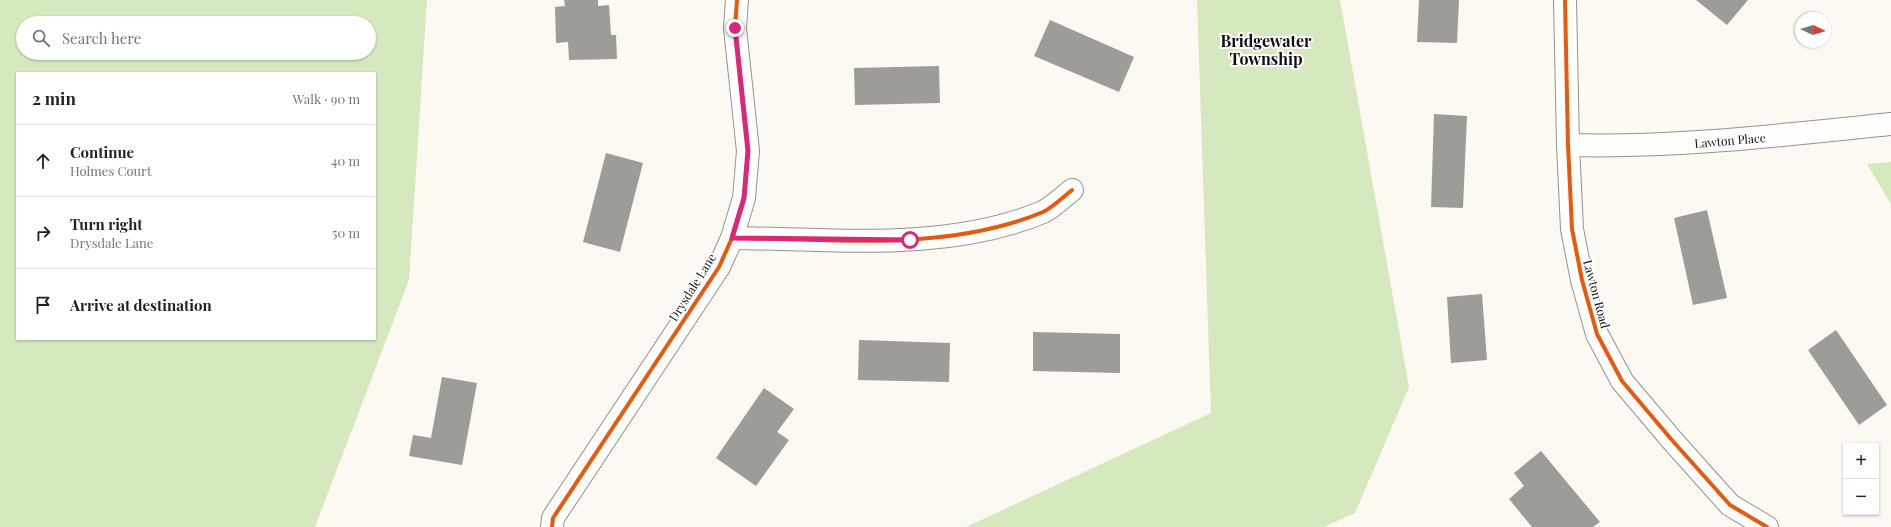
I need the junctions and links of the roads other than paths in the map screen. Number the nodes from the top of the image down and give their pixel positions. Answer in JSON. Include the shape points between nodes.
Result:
{"nodes":[{"id":1,"x":737,"y":0,"type":"edge"},
{"id":2,"x":1565,"y":0,"type":"edge"},
{"id":3,"x":1891,"y":124,"type":"edge"},
{"id":4,"x":1568,"y":145,"type":"junction"},
{"id":5,"x":1072,"y":190,"type":"dead end"},
{"id":6,"x":732,"y":238,"type":"junction"},
{"id":7,"x":552,"y":527,"type":"edge"},
{"id":8,"x":1767,"y":527,"type":"edge"}],
"edges":[{"from":1,"to":6,"type":"street","name":"Drysdale Lane","via":[[735,28],[748,151],[744,198]]},
{"from":2,"to":4,"type":"street","name":"Lawton Road"},
{"from":3,"to":4,"type":"street","name":"Lawton Place","via":[[1708,142],[1624,147]]},
{"from":4,"to":8,"type":"street","name":"Lawton Road","via":[[1572,229],[1582,280],[1597,334],[1622,381],[1671,439],[1730,505]]},
{"from":5,"to":6,"type":"street","via":[[1044,211],[990,229],[910,240]]},
{"from":6,"to":7,"type":"street","name":"Drysdale Lane","via":[[719,267],[553,518]]}]}
